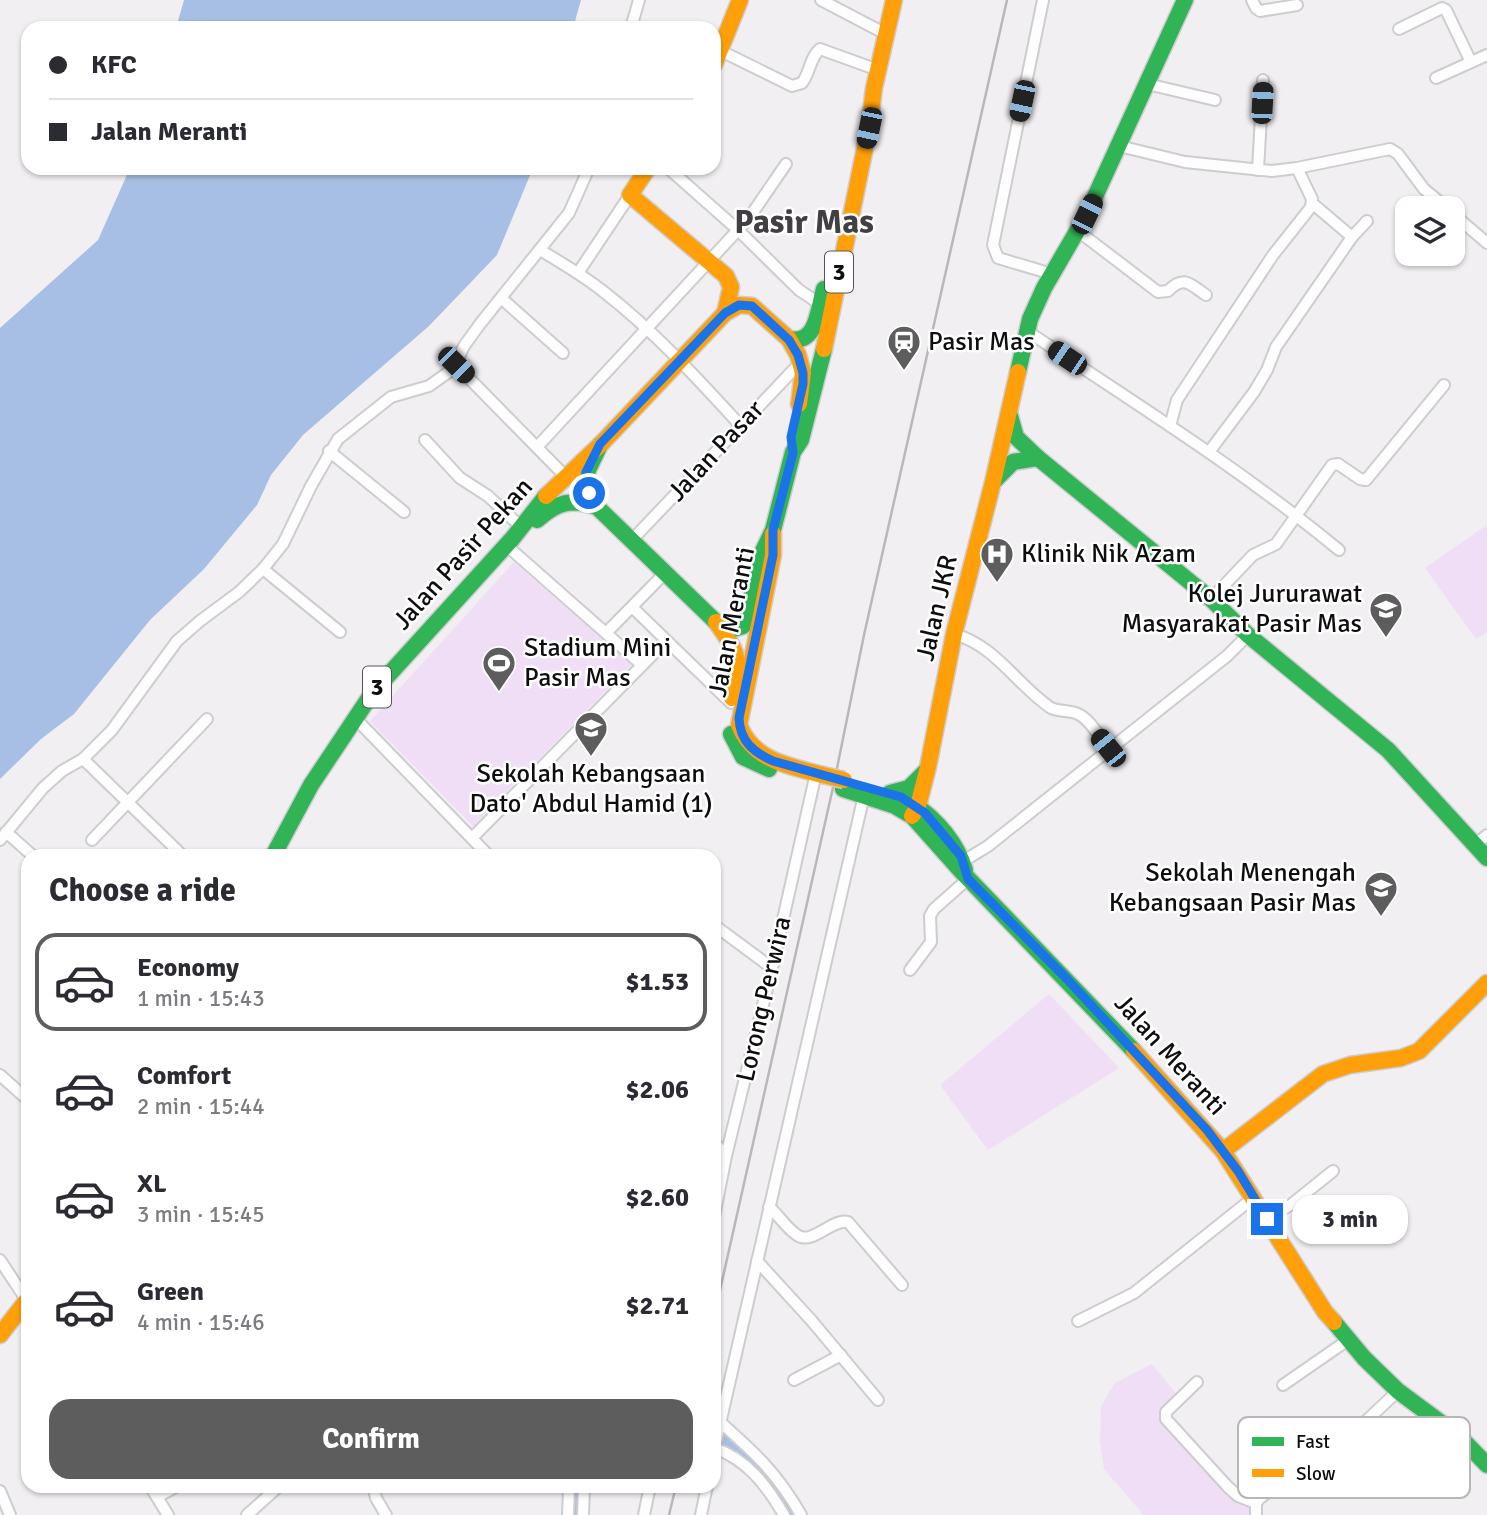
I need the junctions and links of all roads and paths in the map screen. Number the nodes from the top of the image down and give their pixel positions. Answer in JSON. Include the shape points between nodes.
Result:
{"nodes":[{"id":1,"x":639,"y":0,"type":"edge"},
{"id":2,"x":740,"y":0,"type":"edge"},
{"id":3,"x":821,"y":0,"type":"edge"},
{"id":4,"x":894,"y":0,"type":"edge"},
{"id":5,"x":1043,"y":0,"type":"edge"},
{"id":6,"x":1185,"y":0,"type":"edge"},
{"id":7,"x":1252,"y":0,"type":"edge"},
{"id":8,"x":1297,"y":5,"type":"dead end"},
{"id":9,"x":633,"y":21,"type":"edge"},
{"id":10,"x":1399,"y":29,"type":"dead end"},
{"id":11,"x":886,"y":34,"type":"junction"},
{"id":12,"x":721,"y":48,"type":"edge"},
{"id":13,"x":1487,"y":55,"type":"edge"},
{"id":14,"x":721,"y":59,"type":"edge"},
{"id":15,"x":1471,"y":62,"type":"junction"},
{"id":16,"x":878,"y":70,"type":"junction"},
{"id":17,"x":1436,"y":78,"type":"dead end"},
{"id":18,"x":1263,"y":80,"type":"dead end"},
{"id":19,"x":1147,"y":84,"type":"junction"},
{"id":20,"x":1214,"y":100,"type":"dead end"},
{"id":21,"x":1119,"y":146,"type":"junction"},
{"id":22,"x":860,"y":147,"type":"junction"},
{"id":23,"x":786,"y":164,"type":"dead end"},
{"id":24,"x":1297,"y":169,"type":"junction"},
{"id":25,"x":1258,"y":170,"type":"junction"},
{"id":26,"x":586,"y":175,"type":"edge"},
{"id":27,"x":644,"y":175,"type":"edge"},
{"id":28,"x":676,"y":175,"type":"edge"},
{"id":29,"x":631,"y":195,"type":"junction"},
{"id":30,"x":1432,"y":196,"type":"edge"},
{"id":31,"x":1312,"y":203,"type":"junction"},
{"id":32,"x":1367,"y":221,"type":"dead end"},
{"id":33,"x":1465,"y":224,"type":"edge"},
{"id":34,"x":738,"y":230,"type":"junction"},
{"id":35,"x":1078,"y":231,"type":"junction"},
{"id":36,"x":1352,"y":237,"type":"junction"},
{"id":37,"x":1487,"y":243,"type":"edge"},
{"id":38,"x":540,"y":250,"type":"junction"},
{"id":39,"x":709,"y":260,"type":"junction"},
{"id":40,"x":578,"y":272,"type":"junction"},
{"id":41,"x":1052,"y":274,"type":"junction"},
{"id":42,"x":1206,"y":295,"type":"dead end"},
{"id":43,"x":501,"y":298,"type":"junction"},
{"id":44,"x":820,"y":304,"type":"junction"},
{"id":45,"x":725,"y":313,"type":"junction"},
{"id":46,"x":647,"y":329,"type":"junction"},
{"id":47,"x":1027,"y":331,"type":"junction"},
{"id":48,"x":789,"y":340,"type":"junction"},
{"id":49,"x":563,"y":353,"type":"dead end"},
{"id":50,"x":680,"y":360,"type":"junction"},
{"id":51,"x":800,"y":363,"type":"junction"},
{"id":52,"x":456,"y":365,"type":"junction"},
{"id":53,"x":1444,"y":385,"type":"dead end"},
{"id":54,"x":1009,"y":411,"type":"junction"},
{"id":55,"x":740,"y":425,"type":"junction"},
{"id":56,"x":1170,"y":426,"type":"junction"},
{"id":57,"x":425,"y":440,"type":"dead end"},
{"id":58,"x":600,"y":444,"type":"junction"},
{"id":59,"x":537,"y":447,"type":"junction"},
{"id":60,"x":330,"y":451,"type":"junction"},
{"id":61,"x":1209,"y":452,"type":"junction"},
{"id":62,"x":793,"y":453,"type":"junction"},
{"id":63,"x":1038,"y":458,"type":"junction"},
{"id":64,"x":565,"y":476,"type":"junction"},
{"id":65,"x":993,"y":482,"type":"junction"},
{"id":66,"x":597,"y":507,"type":"junction"},
{"id":67,"x":404,"y":512,"type":"dead end"},
{"id":68,"x":1295,"y":514,"type":"junction"},
{"id":69,"x":773,"y":530,"type":"junction"},
{"id":70,"x":513,"y":537,"type":"junction"},
{"id":71,"x":632,"y":540,"type":"junction"},
{"id":72,"x":1339,"y":550,"type":"dead end"},
{"id":73,"x":263,"y":569,"type":"junction"},
{"id":74,"x":664,"y":573,"type":"junction"},
{"id":75,"x":1211,"y":599,"type":"junction"},
{"id":76,"x":633,"y":608,"type":"junction"},
{"id":77,"x":753,"y":618,"type":"junction"},
{"id":78,"x":716,"y":622,"type":"junction"},
{"id":79,"x":340,"y":632,"type":"dead end"},
{"id":80,"x":606,"y":633,"type":"junction"},
{"id":81,"x":954,"y":634,"type":"junction"},
{"id":82,"x":1248,"y":635,"type":"junction"},
{"id":83,"x":666,"y":641,"type":"junction"},
{"id":84,"x":642,"y":665,"type":"junction"},
{"id":85,"x":732,"y":703,"type":"junction"},
{"id":86,"x":354,"y":718,"type":"junction"},
{"id":87,"x":207,"y":719,"type":"dead end"},
{"id":88,"x":1108,"y":748,"type":"junction"},
{"id":89,"x":747,"y":752,"type":"junction"},
{"id":90,"x":83,"y":759,"type":"junction"},
{"id":91,"x":929,"y":767,"type":"junction"},
{"id":92,"x":820,"y":780,"type":"junction"},
{"id":93,"x":844,"y":785,"type":"junction"},
{"id":94,"x":890,"y":793,"type":"junction"},
{"id":95,"x":864,"y":795,"type":"junction"},
{"id":96,"x":129,"y":803,"type":"junction"},
{"id":97,"x":915,"y":811,"type":"junction"},
{"id":98,"x":3,"y":836,"type":"edge"},
{"id":99,"x":473,"y":837,"type":"junction"},
{"id":100,"x":92,"y":840,"type":"dead end"},
{"id":101,"x":22,"y":849,"type":"edge"},
{"id":102,"x":176,"y":849,"type":"edge"},
{"id":103,"x":277,"y":849,"type":"edge"},
{"id":104,"x":483,"y":849,"type":"edge"},
{"id":105,"x":1485,"y":850,"type":"edge"},
{"id":106,"x":963,"y":871,"type":"junction"},
{"id":107,"x":721,"y":930,"type":"edge"},
{"id":108,"x":772,"y":968,"type":"junction"},
{"id":109,"x":910,"y":970,"type":"dead end"},
{"id":110,"x":1487,"y":983,"type":"edge"},
{"id":111,"x":0,"y":1075,"type":"edge"},
{"id":112,"x":21,"y":1094,"type":"edge"},
{"id":113,"x":721,"y":1150,"type":"edge"},
{"id":114,"x":1223,"y":1151,"type":"junction"},
{"id":115,"x":726,"y":1156,"type":"junction"},
{"id":116,"x":1333,"y":1171,"type":"dead end"},
{"id":117,"x":721,"y":1181,"type":"edge"},
{"id":118,"x":1253,"y":1198,"type":"junction"},
{"id":119,"x":769,"y":1207,"type":"junction"},
{"id":120,"x":1267,"y":1219,"type":"junction"},
{"id":121,"x":0,"y":1260,"type":"edge"},
{"id":122,"x":757,"y":1261,"type":"junction"},
{"id":123,"x":902,"y":1285,"type":"dead end"},
{"id":124,"x":21,"y":1294,"type":"edge"},
{"id":125,"x":21,"y":1311,"type":"edge"},
{"id":126,"x":1078,"y":1321,"type":"dead end"},
{"id":127,"x":0,"y":1335,"type":"edge"},
{"id":128,"x":1348,"y":1340,"type":"junction"},
{"id":129,"x":841,"y":1355,"type":"junction"},
{"id":130,"x":794,"y":1380,"type":"dead end"},
{"id":131,"x":1197,"y":1382,"type":"dead end"},
{"id":132,"x":1283,"y":1385,"type":"dead end"},
{"id":133,"x":1398,"y":1391,"type":"junction"},
{"id":134,"x":878,"y":1400,"type":"dead end"},
{"id":135,"x":721,"y":1417,"type":"edge"},
{"id":136,"x":1370,"y":1417,"type":"edge"},
{"id":137,"x":1434,"y":1417,"type":"edge"},
{"id":138,"x":721,"y":1428,"type":"edge"},
{"id":139,"x":1470,"y":1446,"type":"edge"},
{"id":140,"x":721,"y":1450,"type":"edge"},
{"id":141,"x":1485,"y":1460,"type":"edge"},
{"id":142,"x":0,"y":1491,"type":"edge"},
{"id":143,"x":154,"y":1493,"type":"edge"},
{"id":144,"x":164,"y":1493,"type":"edge"},
{"id":145,"x":271,"y":1493,"type":"edge"},
{"id":146,"x":375,"y":1493,"type":"edge"},
{"id":147,"x":569,"y":1493,"type":"edge"},
{"id":148,"x":584,"y":1493,"type":"edge"},
{"id":149,"x":648,"y":1493,"type":"edge"},
{"id":150,"x":706,"y":1493,"type":"edge"},
{"id":151,"x":1238,"y":1496,"type":"edge"},
{"id":152,"x":157,"y":1497,"type":"junction"},
{"id":153,"x":1241,"y":1498,"type":"edge"},
{"id":154,"x":1256,"y":1509,"type":"edge"},
{"id":155,"x":10,"y":1515,"type":"edge"},
{"id":156,"x":168,"y":1515,"type":"edge"},
{"id":157,"x":247,"y":1515,"type":"edge"},
{"id":158,"x":386,"y":1515,"type":"edge"},
{"id":159,"x":568,"y":1515,"type":"edge"},
{"id":160,"x":583,"y":1515,"type":"edge"},
{"id":161,"x":644,"y":1515,"type":"edge"},
{"id":162,"x":701,"y":1515,"type":"edge"},
{"id":163,"x":784,"y":1515,"type":"edge"},
{"id":164,"x":801,"y":1515,"type":"edge"}],
"edges":[{"from":1,"to":9,"type":"street"},
{"from":2,"to":12,"type":"main road"},
{"from":3,"to":11,"type":"street"},
{"from":4,"to":11,"type":"main road","number":"3"},
{"from":5,"to":41,"type":"street","via":[[993,245],[998,258]]},
{"from":6,"to":19,"type":"main road","name":"Jalan JKR"},
{"from":7,"to":8,"type":"street","via":[[1260,11]]},
{"from":10,"to":15,"type":"street","via":[[1442,8]]},
{"from":11,"to":16,"type":"main road","number":"3"},
{"from":13,"to":15,"type":"street"},
{"from":14,"to":16,"type":"street","via":[[792,86],[806,79],[820,49]]},
{"from":15,"to":17,"type":"street"},
{"from":16,"to":22,"type":"main road","number":"3"},
{"from":18,"to":25,"type":"street"},
{"from":19,"to":20,"type":"street"},
{"from":19,"to":21,"type":"main road","name":"Jalan JKR"},
{"from":21,"to":25,"type":"street","via":[[1162,158]]},
{"from":21,"to":35,"type":"main road","name":"Jalan JKR"},
{"from":22,"to":44,"type":"main road","number":"3"},
{"from":22,"to":62,"type":"main road","number":"3","via":[[821,363]]},
{"from":23,"to":34,"type":"street"},
{"from":24,"to":25,"type":"street"},
{"from":24,"to":30,"type":"street","via":[[1390,149]]},
{"from":24,"to":31,"type":"street"},
{"from":26,"to":38,"type":"street","via":[[569,213]]},
{"from":27,"to":29,"type":"main road"},
{"from":28,"to":34,"type":"street"},
{"from":29,"to":39,"type":"main road"},
{"from":29,"to":40,"type":"street"},
{"from":31,"to":36,"type":"street"},
{"from":31,"to":56,"type":"street","via":[[1178,400]]},
{"from":32,"to":36,"type":"street"},
{"from":33,"to":37,"type":"street"},
{"from":34,"to":39,"type":"street"},
{"from":34,"to":44,"type":"street","via":[[799,290]]},
{"from":35,"to":41,"type":"main road","name":"Jalan JKR"},
{"from":35,"to":42,"type":"street","via":[[1158,292],[1182,282]]},
{"from":36,"to":61,"type":"street","via":[[1276,347],[1254,392]]},
{"from":38,"to":40,"type":"street"},
{"from":38,"to":43,"type":"street"},
{"from":39,"to":45,"type":"main road","via":[[730,282]]},
{"from":39,"to":46,"type":"street"},
{"from":40,"to":46,"type":"street"},
{"from":41,"to":47,"type":"main road","name":"Jalan JKR"},
{"from":43,"to":49,"type":"street"},
{"from":43,"to":52,"type":"street","via":[[464,346]]},
{"from":44,"to":48,"type":"main road","number":"3","via":[[809,335]]},
{"from":45,"to":48,"type":"main road","number":"3","via":[[739,305],[752,306]]},
{"from":45,"to":50,"type":"main road","name":"Jalan Pasir Pekan","number":"3"},
{"from":46,"to":50,"type":"street"},
{"from":46,"to":59,"type":"street"},
{"from":47,"to":54,"type":"main road","name":"Jalan JKR"},
{"from":47,"to":56,"type":"street"},
{"from":48,"to":51,"type":"main road","number":"3"},
{"from":50,"to":55,"type":"street"},
{"from":50,"to":58,"type":"main road","name":"Jalan Pasir Pekan","number":"3"},
{"from":51,"to":55,"type":"street","name":"Jalan Pasar"},
{"from":51,"to":62,"type":"main road","number":"3","via":[[803,384],[791,437]]},
{"from":52,"to":59,"type":"street"},
{"from":52,"to":60,"type":"street","via":[[429,386],[391,397],[350,428]]},
{"from":53,"to":68,"type":"street","via":[[1366,480],[1335,464]]},
{"from":54,"to":63,"type":"main road","via":[[1016,436]]},
{"from":54,"to":65,"type":"main road","name":"Jalan JKR"},
{"from":55,"to":71,"type":"street","name":"Jalan Pasar"},
{"from":56,"to":61,"type":"street"},
{"from":57,"to":70,"type":"street","via":[[460,478],[488,496]]},
{"from":58,"to":64,"type":"main road","name":"Jalan Pasir Pekan","number":"3"},
{"from":58,"to":66,"type":"main road","number":"3","via":[[585,479]]},
{"from":59,"to":64,"type":"street"},
{"from":60,"to":67,"type":"street"},
{"from":60,"to":73,"type":"street","via":[[283,544]]},
{"from":61,"to":68,"type":"street"},
{"from":62,"to":69,"type":"main road","number":"3"},
{"from":63,"to":65,"type":"main road","via":[[1016,461],[1002,469]]},
{"from":63,"to":75,"type":"main road"},
{"from":64,"to":70,"type":"main road","name":"Jalan Pasir Pekan","number":"3"},
{"from":65,"to":81,"type":"main road","name":"Jalan JKR"},
{"from":66,"to":70,"type":"main road","number":"3","via":[[578,499],[556,504]]},
{"from":66,"to":71,"type":"main road","number":"3"},
{"from":68,"to":72,"type":"street"},
{"from":68,"to":75,"type":"street","via":[[1276,544],[1253,555]]},
{"from":69,"to":77,"type":"main road","name":"Jalan Meranti","via":[[773,555]]},
{"from":69,"to":77,"type":"main road","number":"3","via":[[762,553]]},
{"from":70,"to":80,"type":"street"},
{"from":70,"to":86,"type":"main road","name":"Jalan Pasir Pekan","number":"3"},
{"from":71,"to":74,"type":"main road","number":"3"},
{"from":73,"to":79,"type":"street"},
{"from":73,"to":90,"type":"street","via":[[177,641],[129,708]]},
{"from":74,"to":76,"type":"street"},
{"from":74,"to":78,"type":"main road","number":"3"},
{"from":75,"to":82,"type":"main road"},
{"from":76,"to":80,"type":"street"},
{"from":76,"to":83,"type":"street"},
{"from":77,"to":78,"type":"main road","via":[[738,629]]},
{"from":77,"to":89,"type":"main road","name":"Jalan Meranti","via":[[739,718]]},
{"from":78,"to":85,"type":"main road","name":"Jalan Meranti","via":[[737,659]]},
{"from":80,"to":84,"type":"street"},
{"from":81,"to":88,"type":"street","via":[[990,654],[1051,708],[1083,717]]},
{"from":81,"to":91,"type":"main road","name":"Jalan JKR"},
{"from":82,"to":88,"type":"street"},
{"from":82,"to":105,"type":"main road","via":[[1388,750]]},
{"from":83,"to":84,"type":"street"},
{"from":83,"to":85,"type":"street"},
{"from":84,"to":99,"type":"street"},
{"from":85,"to":89,"type":"main road","name":"Jalan Meranti","via":[[733,740]]},
{"from":86,"to":99,"type":"street"},
{"from":86,"to":103,"type":"main road","name":"Jalan Pasir Pekan","number":"3"},
{"from":87,"to":96,"type":"street"},
{"from":88,"to":106,"type":"street"},
{"from":89,"to":92,"type":"main road","name":"Jalan Meranti"},
{"from":90,"to":96,"type":"street"},
{"from":90,"to":98,"type":"street","via":[[43,788]]},
{"from":91,"to":94,"type":"main road","via":[[909,788]]},
{"from":91,"to":97,"type":"main road","name":"Jalan JKR"},
{"from":92,"to":93,"type":"main road","name":"Jalan Meranti","bridge":true},
{"from":92,"to":108,"type":"street","name":"Lorong Perwira"},
{"from":93,"to":94,"type":"main road","name":"Jalan Meranti"},
{"from":93,"to":95,"type":"main road","name":"Jalan Meranti"},
{"from":94,"to":97,"type":"main road","name":"Jalan Meranti"},
{"from":95,"to":97,"type":"main road","name":"Jalan Meranti"},
{"from":95,"to":119,"type":"street"},
{"from":96,"to":100,"type":"street"},
{"from":96,"to":102,"type":"street"},
{"from":97,"to":106,"type":"main road","name":"Jalan Meranti"},
{"from":98,"to":101,"type":"street"},
{"from":99,"to":104,"type":"street"},
{"from":106,"to":109,"type":"street","via":[[930,916],[932,938]]},
{"from":106,"to":114,"type":"main road","name":"Jalan Meranti"},
{"from":107,"to":108,"type":"street"},
{"from":108,"to":115,"type":"street","name":"Lorong Perwira"},
{"from":110,"to":114,"type":"main road","via":[[1419,1051],[1323,1074]]},
{"from":111,"to":112,"type":"street"},
{"from":113,"to":115,"type":"street"},
{"from":114,"to":118,"type":"main road","name":"Jalan Meranti"},
{"from":115,"to":117,"type":"street","name":"Lorong Perwira"},
{"from":116,"to":120,"type":"street"},
{"from":118,"to":120,"type":"main road","name":"Jalan Meranti"},
{"from":118,"to":126,"type":"street","via":[[1134,1293]]},
{"from":119,"to":122,"type":"street"},
{"from":119,"to":123,"type":"street","via":[[802,1238],[839,1221],[848,1222]]},
{"from":120,"to":128,"type":"main road","name":"Jalan Meranti","via":[[1325,1312]]},
{"from":121,"to":124,"type":"street"},
{"from":122,"to":129,"type":"street"},
{"from":122,"to":135,"type":"street"},
{"from":125,"to":127,"type":"main road"},
{"from":128,"to":132,"type":"street"},
{"from":128,"to":133,"type":"main road","name":"Jalan Meranti"},
{"from":129,"to":130,"type":"street"},
{"from":129,"to":134,"type":"street"},
{"from":131,"to":151,"type":"street","via":[[1166,1412],[1166,1419]]},
{"from":133,"to":136,"type":"street"},
{"from":133,"to":137,"type":"main road","name":"Jalan Meranti"},
{"from":138,"to":164,"type":"street","via":[[767,1465]]},
{"from":139,"to":141,"type":"main road","name":"Jalan Meranti"},
{"from":140,"to":163,"type":"street","via":[[753,1473]]},
{"from":142,"to":155,"type":"street"},
{"from":143,"to":152,"type":"street"},
{"from":144,"to":152,"type":"street"},
{"from":145,"to":157,"type":"street"},
{"from":146,"to":158,"type":"street"},
{"from":147,"to":159,"type":"street"},
{"from":148,"to":160,"type":"street"},
{"from":149,"to":161,"type":"street"},
{"from":150,"to":162,"type":"street"},
{"from":152,"to":156,"type":"street"},
{"from":153,"to":154,"type":"street"}]}
